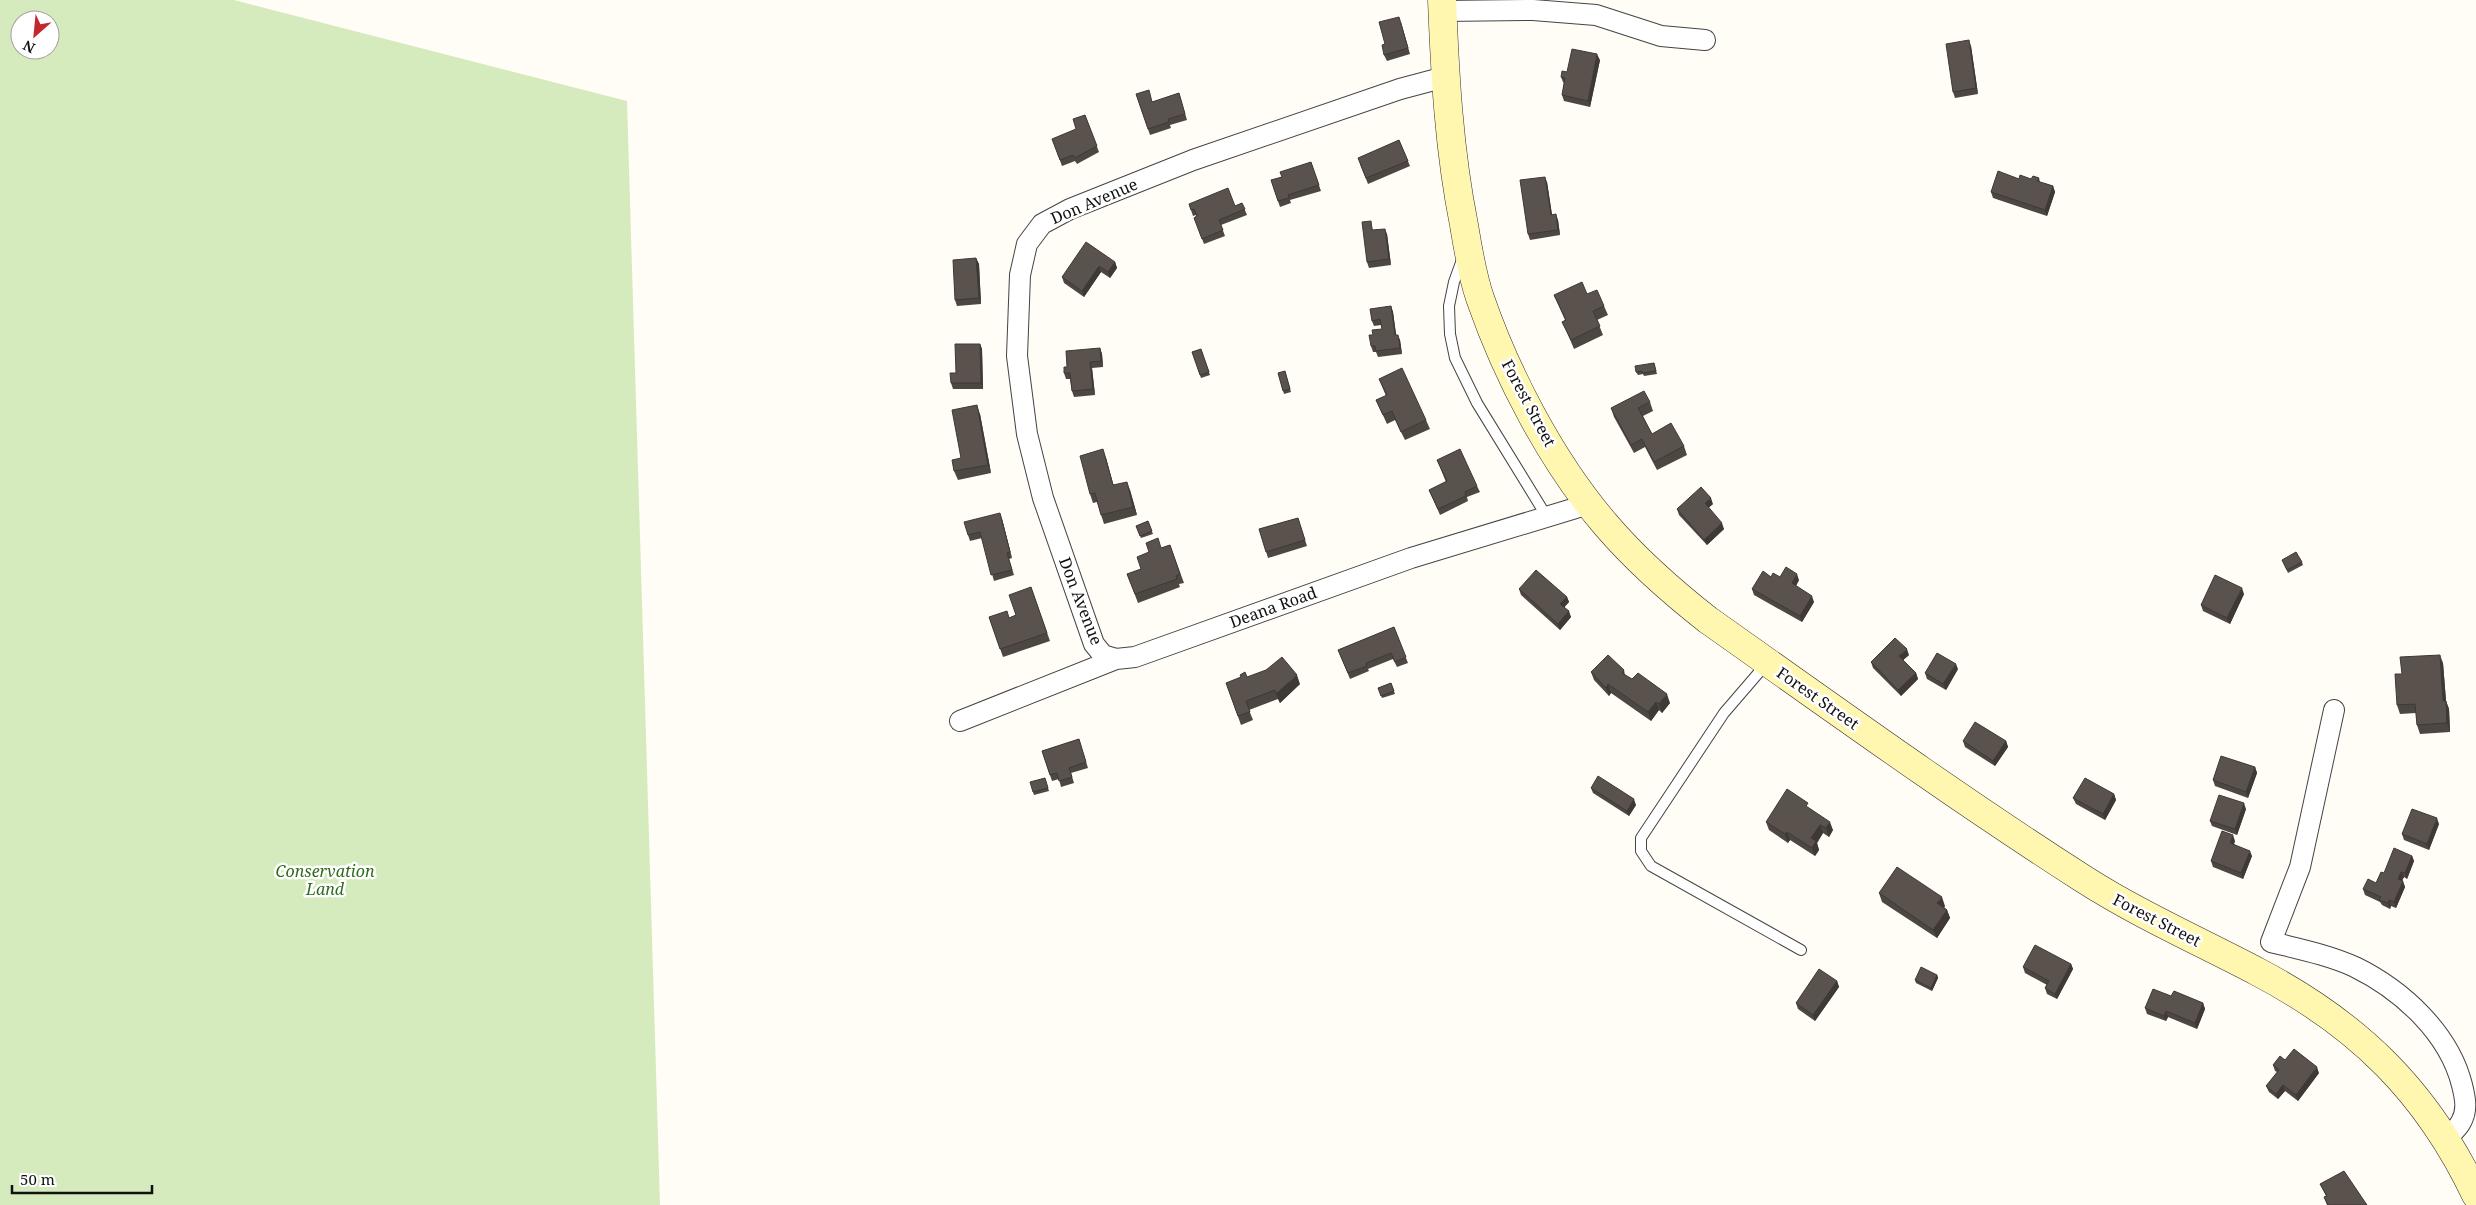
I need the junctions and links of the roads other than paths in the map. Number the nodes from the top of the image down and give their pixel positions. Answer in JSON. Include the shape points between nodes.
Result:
{"nodes":[{"id":1,"x":1442,"y":6,"type":"edge"},
{"id":2,"x":1705,"y":40,"type":"dead end"},
{"id":3,"x":1445,"y":78,"type":"junction"},
{"id":4,"x":1467,"y":244,"type":"junction"},
{"id":5,"x":1589,"y":504,"type":"junction"},
{"id":6,"x":1547,"y":517,"type":"junction"},
{"id":7,"x":1116,"y":660,"type":"junction"},
{"id":8,"x":1767,"y":662,"type":"junction"},
{"id":9,"x":2334,"y":710,"type":"dead end"},
{"id":10,"x":960,"y":721,"type":"dead end"},
{"id":11,"x":2271,"y":942,"type":"junction"},
{"id":12,"x":1801,"y":950,"type":"dead end"},
{"id":13,"x":2260,"y":972,"type":"junction"},
{"id":14,"x":2446,"y":1139,"type":"junction"},
{"id":15,"x":2476,"y":1194,"type":"edge"}],
"edges":[{"from":1,"to":2,"type":"street","via":[[1596,15],[1661,36]]},
{"from":1,"to":3,"type":"street","name":"Forest Street"},
{"from":3,"to":4,"type":"street","name":"Forest Street","via":[[1454,177]]},
{"from":3,"to":7,"type":"street","name":"Don Avenue","via":[[1400,89],[1184,164],[1070,209],[1042,224],[1027,244],[1020,275],[1017,356],[1029,443],[1046,507],[1094,644],[1103,655]]},
{"from":4,"to":5,"type":"street","name":"Forest Street","via":[[1480,297],[1519,389]]},
{"from":4,"to":6,"type":"lane","via":[[1449,306],[1455,358],[1477,403]]},
{"from":5,"to":6,"type":"street","name":"Deana Road"},
{"from":5,"to":8,"type":"street","name":"Forest Street","via":[[1606,526],[1674,594]]},
{"from":6,"to":7,"type":"street","name":"Deana Road","via":[[1411,558],[1135,657]]},
{"from":7,"to":10,"type":"street","name":"Deana Road"},
{"from":8,"to":12,"type":"lane","via":[[1724,713],[1682,773],[1641,838],[1641,851],[1651,866]]},
{"from":8,"to":13,"type":"street","name":"Forest Street","via":[[2106,894]]},
{"from":9,"to":11,"type":"street","via":[[2300,867]]},
{"from":11,"to":13,"type":"street"},
{"from":11,"to":14,"type":"street","via":[[2354,967],[2410,1004],[2434,1030],[2458,1068],[2466,1102],[2462,1122]]},
{"from":13,"to":14,"type":"street","name":"Forest Street","via":[[2323,1011],[2373,1050],[2401,1080]]},
{"from":14,"to":15,"type":"street","name":"Forest Street"}]}
